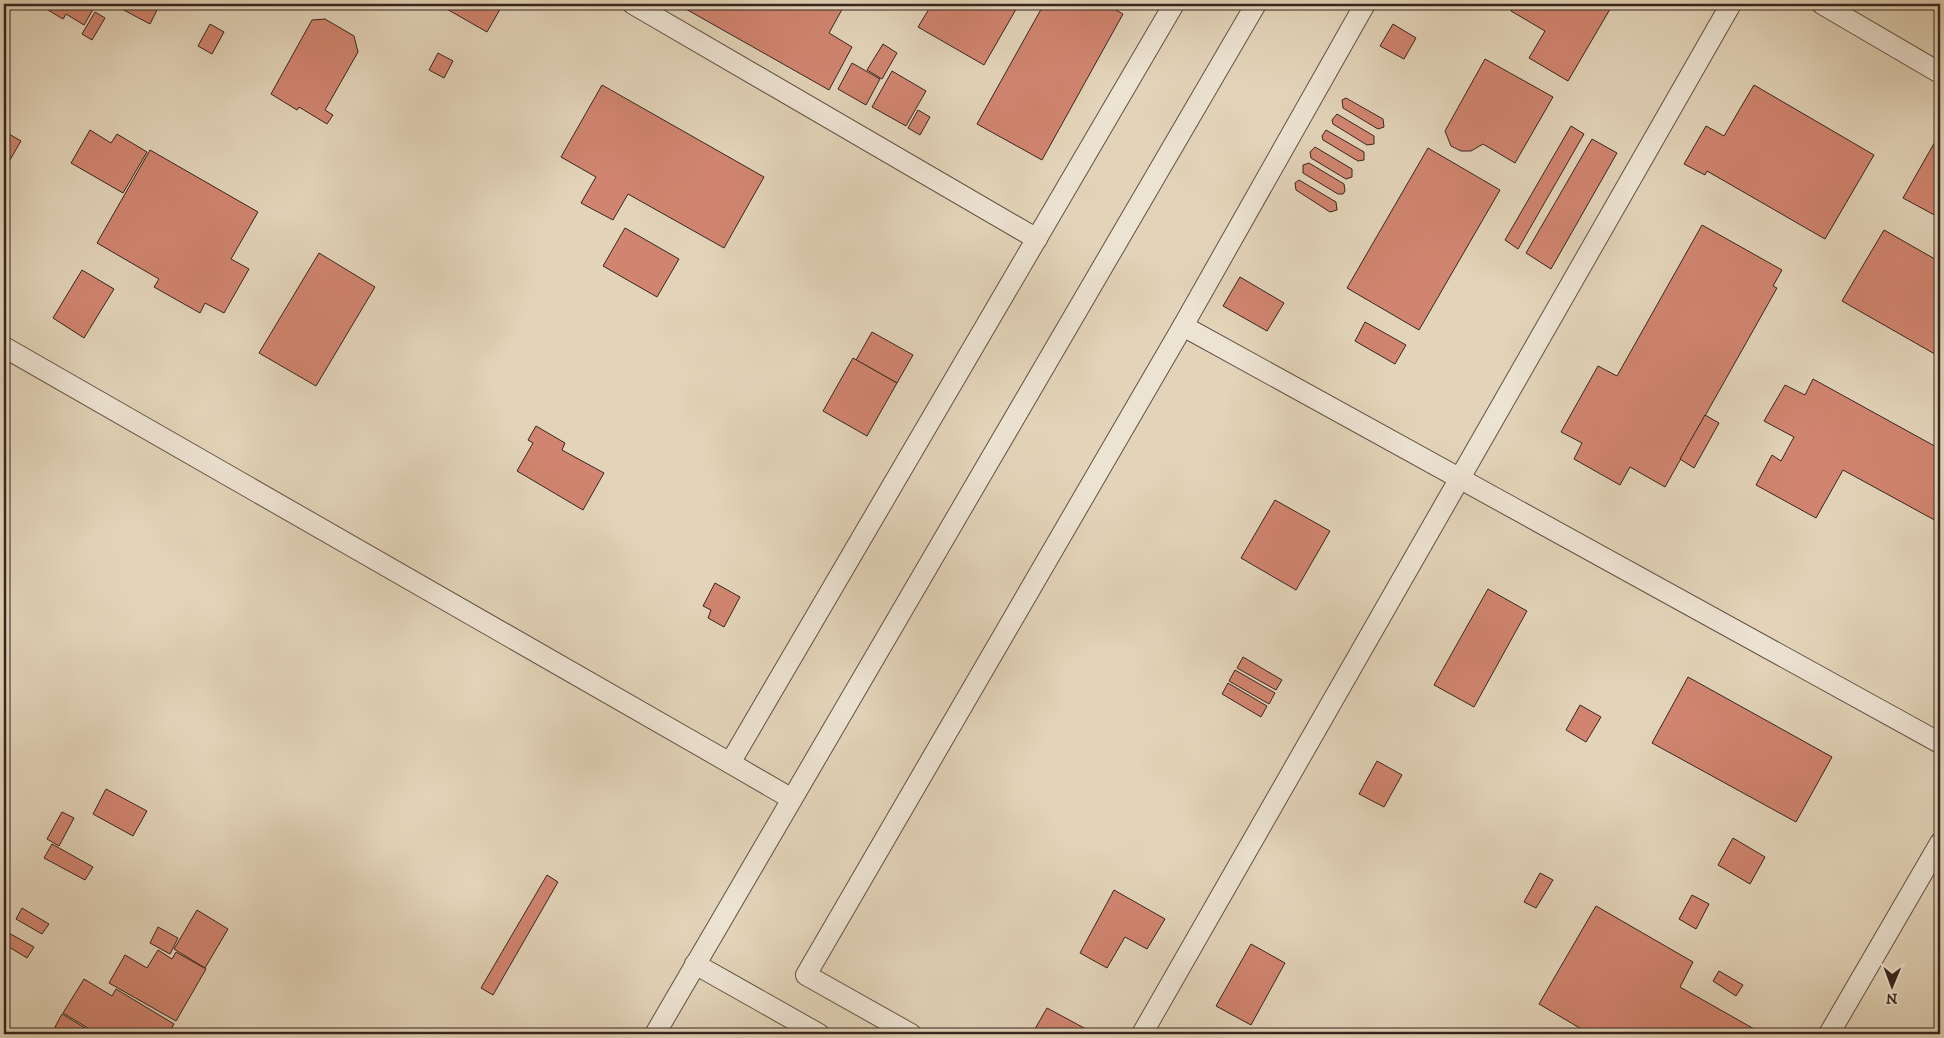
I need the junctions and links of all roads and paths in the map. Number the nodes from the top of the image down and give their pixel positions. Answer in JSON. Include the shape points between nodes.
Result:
{"nodes":[{"id":1,"x":632,"y":4,"type":"edge"},
{"id":2,"x":1174,"y":4,"type":"edge"},
{"id":3,"x":1256,"y":4,"type":"edge"},
{"id":4,"x":1365,"y":4,"type":"edge"},
{"id":5,"x":1730,"y":4,"type":"edge"},
{"id":6,"x":1822,"y":4,"type":"edge"},
{"id":7,"x":1940,"y":73,"type":"edge"},
{"id":8,"x":1037,"y":238,"type":"junction"},
{"id":9,"x":1183,"y":326,"type":"junction"},
{"id":10,"x":4,"y":347,"type":"edge"},
{"id":11,"x":1460,"y":480,"type":"junction"},
{"id":12,"x":1940,"y":742,"type":"edge"},
{"id":13,"x":730,"y":763,"type":"junction"},
{"id":14,"x":792,"y":799,"type":"junction"},
{"id":15,"x":1940,"y":843,"type":"edge"},
{"id":16,"x":696,"y":964,"type":"junction"},
{"id":17,"x":655,"y":1034,"type":"edge"},
{"id":18,"x":819,"y":1034,"type":"edge"},
{"id":19,"x":910,"y":1034,"type":"edge"},
{"id":20,"x":1142,"y":1034,"type":"edge"},
{"id":21,"x":1829,"y":1034,"type":"edge"}],
"edges":[{"from":1,"to":8,"type":"lane"},
{"from":2,"to":8,"type":"lane"},
{"from":3,"to":14,"type":"lane"},
{"from":4,"to":9,"type":"lane"},
{"from":5,"to":11,"type":"lane"},
{"from":6,"to":7,"type":"lane"},
{"from":8,"to":13,"type":"lane"},
{"from":9,"to":11,"type":"lane"},
{"from":9,"to":19,"type":"lane","via":[[806,975]]},
{"from":10,"to":13,"type":"lane"},
{"from":11,"to":12,"type":"lane"},
{"from":11,"to":20,"type":"lane"},
{"from":13,"to":14,"type":"lane"},
{"from":14,"to":16,"type":"lane"},
{"from":15,"to":21,"type":"lane"},
{"from":16,"to":17,"type":"lane"},
{"from":16,"to":18,"type":"lane"}]}
